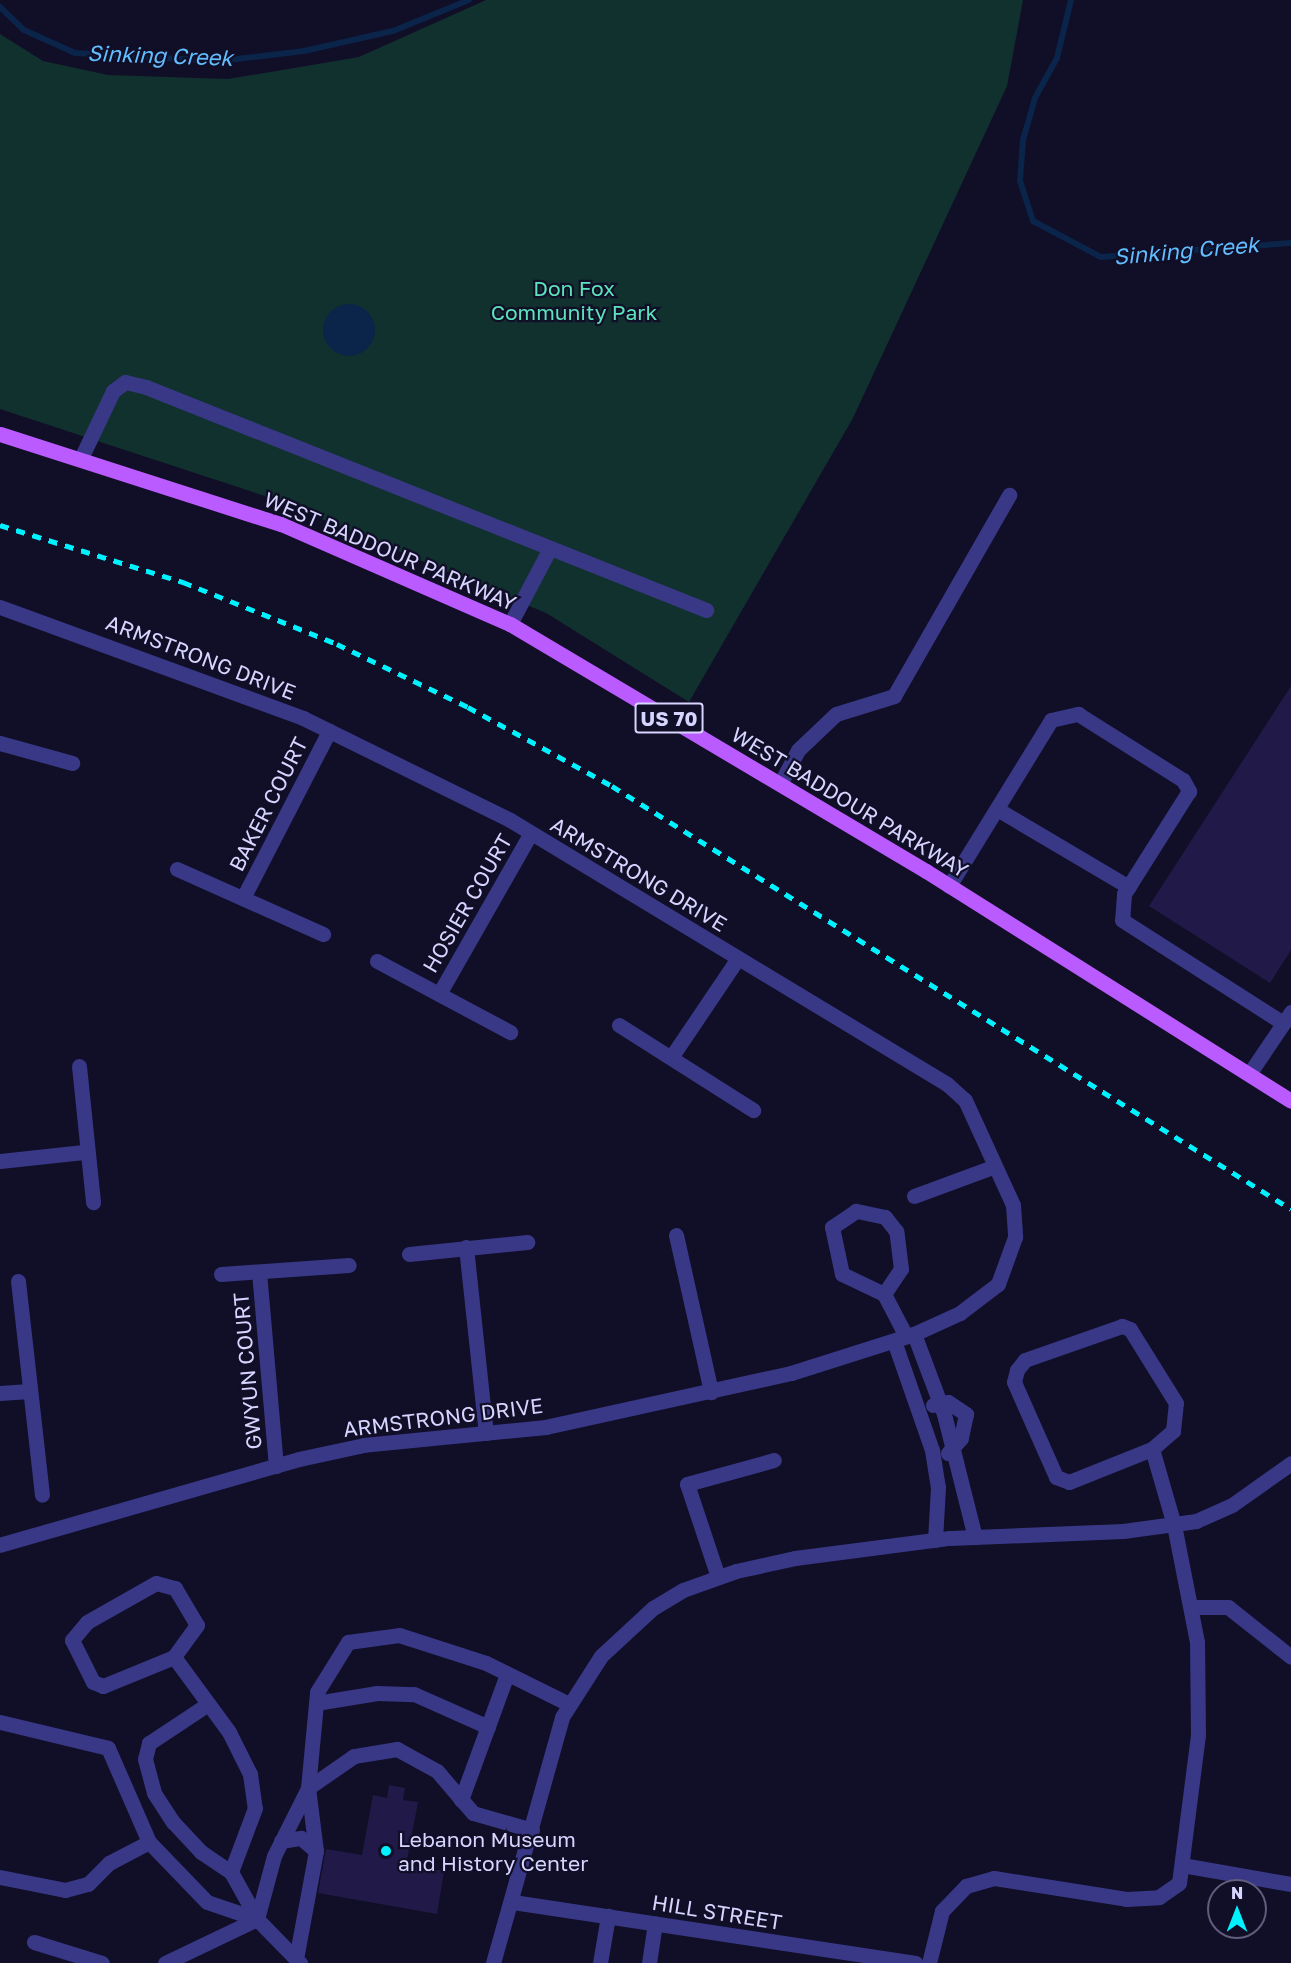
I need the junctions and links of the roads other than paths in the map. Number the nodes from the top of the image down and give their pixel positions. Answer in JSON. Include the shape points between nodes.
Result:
{"nodes":[{"id":1,"x":0,"y":434,"type":"edge"},
{"id":2,"x":82,"y":456,"type":"junction"},
{"id":3,"x":1009,"y":495,"type":"dead end"},
{"id":4,"x":549,"y":550,"type":"junction"},
{"id":5,"x":0,"y":607,"type":"edge"},
{"id":6,"x":706,"y":610,"type":"dead end"},
{"id":7,"x":510,"y":624,"type":"junction"},
{"id":8,"x":329,"y":731,"type":"junction"},
{"id":9,"x":0,"y":743,"type":"edge"},
{"id":10,"x":72,"y":763,"type":"dead end"},
{"id":11,"x":780,"y":784,"type":"junction"},
{"id":12,"x":997,"y":808,"type":"junction"},
{"id":13,"x":531,"y":833,"type":"junction"},
{"id":14,"x":177,"y":869,"type":"dead end"},
{"id":15,"x":949,"y":886,"type":"junction"},
{"id":16,"x":1129,"y":887,"type":"junction"},
{"id":17,"x":244,"y":896,"type":"junction"},
{"id":18,"x":323,"y":934,"type":"dead end"},
{"id":19,"x":738,"y":958,"type":"junction"},
{"id":20,"x":377,"y":961,"type":"dead end"},
{"id":21,"x":439,"y":994,"type":"junction"},
{"id":22,"x":1287,"y":1018,"type":"edge"},
{"id":23,"x":619,"y":1025,"type":"dead end"},
{"id":24,"x":510,"y":1032,"type":"dead end"},
{"id":25,"x":672,"y":1056,"type":"junction"},
{"id":26,"x":79,"y":1066,"type":"dead end"},
{"id":27,"x":1249,"y":1074,"type":"junction"},
{"id":28,"x":1291,"y":1101,"type":"edge"},
{"id":29,"x":753,"y":1110,"type":"dead end"},
{"id":30,"x":84,"y":1152,"type":"junction"},
{"id":31,"x":0,"y":1161,"type":"edge"},
{"id":32,"x":995,"y":1166,"type":"junction"},
{"id":33,"x":914,"y":1196,"type":"dead end"},
{"id":34,"x":93,"y":1202,"type":"dead end"},
{"id":35,"x":676,"y":1235,"type":"dead end"},
{"id":36,"x":527,"y":1242,"type":"dead end"},
{"id":37,"x":466,"y":1247,"type":"junction"},
{"id":38,"x":409,"y":1254,"type":"dead end"},
{"id":39,"x":349,"y":1265,"type":"dead end"},
{"id":40,"x":259,"y":1272,"type":"junction"},
{"id":41,"x":221,"y":1274,"type":"dead end"},
{"id":42,"x":18,"y":1281,"type":"dead end"},
{"id":43,"x":884,"y":1294,"type":"junction"},
{"id":44,"x":905,"y":1337,"type":"junction"},
{"id":45,"x":29,"y":1391,"type":"junction"},
{"id":46,"x":711,"y":1392,"type":"junction"},
{"id":47,"x":0,"y":1393,"type":"edge"},
{"id":48,"x":939,"y":1402,"type":"junction"},
{"id":49,"x":919,"y":1410,"type":"junction"},
{"id":50,"x":486,"y":1433,"type":"junction"},
{"id":51,"x":1152,"y":1449,"type":"junction"},
{"id":52,"x":952,"y":1452,"type":"junction"},
{"id":53,"x":934,"y":1458,"type":"junction"},
{"id":54,"x":774,"y":1460,"type":"dead end"},
{"id":55,"x":276,"y":1466,"type":"junction"},
{"id":56,"x":1288,"y":1470,"type":"edge"},
{"id":57,"x":42,"y":1495,"type":"dead end"},
{"id":58,"x":1174,"y":1525,"type":"junction"},
{"id":59,"x":975,"y":1537,"type":"junction"},
{"id":60,"x":935,"y":1540,"type":"junction"},
{"id":61,"x":0,"y":1545,"type":"edge"},
{"id":62,"x":718,"y":1577,"type":"junction"},
{"id":63,"x":1191,"y":1607,"type":"junction"},
{"id":64,"x":174,"y":1657,"type":"junction"},
{"id":65,"x":1291,"y":1658,"type":"edge"},
{"id":66,"x":507,"y":1674,"type":"junction"},
{"id":67,"x":316,"y":1703,"type":"junction"},
{"id":68,"x":208,"y":1704,"type":"junction"},
{"id":69,"x":569,"y":1704,"type":"junction"},
{"id":70,"x":0,"y":1722,"type":"edge"},
{"id":71,"x":488,"y":1727,"type":"junction"},
{"id":72,"x":308,"y":1788,"type":"junction"},
{"id":73,"x":461,"y":1800,"type":"junction"},
{"id":74,"x":532,"y":1830,"type":"junction"},
{"id":75,"x":281,"y":1841,"type":"junction"},
{"id":76,"x":149,"y":1842,"type":"junction"},
{"id":77,"x":316,"y":1851,"type":"junction"},
{"id":78,"x":1182,"y":1864,"type":"junction"},
{"id":79,"x":231,"y":1872,"type":"junction"},
{"id":80,"x":0,"y":1877,"type":"edge"},
{"id":81,"x":1291,"y":1884,"type":"edge"},
{"id":82,"x":513,"y":1902,"type":"junction"},
{"id":83,"x":608,"y":1916,"type":"junction"},
{"id":84,"x":257,"y":1919,"type":"junction"},
{"id":85,"x":655,"y":1923,"type":"junction"},
{"id":86,"x":34,"y":1942,"type":"dead end"},
{"id":87,"x":298,"y":1961,"type":"edge"},
{"id":88,"x":102,"y":1963,"type":"edge"},
{"id":89,"x":165,"y":1963,"type":"edge"},
{"id":90,"x":494,"y":1963,"type":"edge"},
{"id":91,"x":600,"y":1963,"type":"edge"},
{"id":92,"x":649,"y":1963,"type":"edge"},
{"id":93,"x":915,"y":1963,"type":"edge"},
{"id":94,"x":929,"y":1963,"type":"edge"}],
"edges":[{"from":1,"to":2,"type":"main road","name":"WEST BADDOUR PARKWAY","number":"US 70"},
{"from":2,"to":4,"type":"street","via":[[113,391],[124,382]]},
{"from":2,"to":7,"type":"main road","name":"WEST BADDOUR PARKWAY","number":"US 70","via":[[281,524]]},
{"from":3,"to":11,"type":"street","via":[[894,696],[836,714],[798,750]]},
{"from":4,"to":6,"type":"street"},
{"from":4,"to":7,"type":"street"},
{"from":5,"to":8,"type":"street","name":"ARMSTRONG DRIVE"},
{"from":7,"to":11,"type":"main road","name":"WEST BADDOUR PARKWAY","number":"US 70"},
{"from":8,"to":13,"type":"street","name":"ARMSTRONG DRIVE"},
{"from":8,"to":17,"type":"street","name":"BAKER COURT"},
{"from":9,"to":10,"type":"street"},
{"from":11,"to":15,"type":"main road","name":"WEST BADDOUR PARKWAY","number":"US 70"},
{"from":12,"to":15,"type":"street"},
{"from":12,"to":16,"type":"street"},
{"from":12,"to":16,"type":"street","via":[[1051,720],[1078,714],[1183,780],[1189,791]]},
{"from":13,"to":19,"type":"street","name":"ARMSTRONG DRIVE"},
{"from":13,"to":21,"type":"street","name":"HOSIER COURT"},
{"from":14,"to":17,"type":"street","name":"BAKER COURT"},
{"from":15,"to":27,"type":"main road","name":"WEST BADDOUR PARKWAY","number":"US 70"},
{"from":16,"to":22,"type":"street","via":[[1122,907],[1128,928]]},
{"from":17,"to":18,"type":"street","name":"BAKER COURT"},
{"from":19,"to":25,"type":"street"},
{"from":19,"to":32,"type":"street","name":"ARMSTRONG DRIVE","via":[[947,1084],[965,1100]]},
{"from":20,"to":21,"type":"street","name":"HOSIER COURT"},
{"from":21,"to":24,"type":"street","name":"HOSIER COURT"},
{"from":22,"to":27,"type":"street"},
{"from":23,"to":25,"type":"street"},
{"from":25,"to":29,"type":"street"},
{"from":26,"to":30,"type":"street"},
{"from":27,"to":28,"type":"main road","name":"WEST BADDOUR PARKWAY","number":"US 70"},
{"from":30,"to":31,"type":"street"},
{"from":30,"to":34,"type":"street"},
{"from":32,"to":33,"type":"street"},
{"from":32,"to":44,"type":"street","name":"ARMSTRONG DRIVE","via":[[1013,1205],[1015,1236],[998,1284],[960,1313]]},
{"from":35,"to":46,"type":"street"},
{"from":36,"to":37,"type":"street"},
{"from":37,"to":38,"type":"street"},
{"from":37,"to":50,"type":"street"},
{"from":39,"to":40,"type":"street","name":"GWYUN COURT"},
{"from":40,"to":41,"type":"street","name":"GWYUN COURT"},
{"from":40,"to":55,"type":"street","name":"GWYUN COURT"},
{"from":42,"to":45,"type":"street"},
{"from":43,"to":43,"type":"street","via":[[842,1274],[832,1227],[856,1211],[885,1217],[896,1231],[901,1269]]},
{"from":43,"to":44,"type":"street"},
{"from":44,"to":46,"type":"street","name":"ARMSTRONG DRIVE"},
{"from":44,"to":48,"type":"street"},
{"from":44,"to":49,"type":"street"},
{"from":45,"to":47,"type":"street"},
{"from":45,"to":57,"type":"street"},
{"from":46,"to":50,"type":"street","name":"ARMSTRONG DRIVE","via":[[546,1427]]},
{"from":48,"to":49,"type":"street"},
{"from":48,"to":52,"type":"street"},
{"from":48,"to":52,"type":"street","via":[[959,1406],[966,1414],[966,1425]]},
{"from":49,"to":53,"type":"street"},
{"from":50,"to":55,"type":"street","name":"ARMSTRONG DRIVE","via":[[364,1445]]},
{"from":51,"to":51,"type":"street","via":[[1173,1431],[1176,1403],[1130,1329],[1104,1329],[1025,1360],[1017,1370],[1014,1382],[1056,1477],[1069,1482]]},
{"from":51,"to":58,"type":"street"},
{"from":52,"to":53,"type":"street"},
{"from":52,"to":59,"type":"street"},
{"from":53,"to":60,"type":"street"},
{"from":54,"to":62,"type":"street","via":[[687,1484]]},
{"from":55,"to":61,"type":"street","name":"ARMSTRONG DRIVE"},
{"from":56,"to":58,"type":"street","via":[[1232,1505]]},
{"from":58,"to":59,"type":"street"},
{"from":58,"to":63,"type":"street"},
{"from":59,"to":60,"type":"street"},
{"from":60,"to":62,"type":"street","via":[[795,1558]]},
{"from":62,"to":69,"type":"street","via":[[683,1590],[626,1630]]},
{"from":63,"to":65,"type":"street","via":[[1228,1607]]},
{"from":63,"to":78,"type":"street","via":[[1198,1735]]},
{"from":64,"to":64,"type":"street","via":[[197,1625],[167,1584],[156,1583],[87,1622],[72,1640],[93,1682],[103,1686]]},
{"from":64,"to":68,"type":"street"},
{"from":66,"to":67,"type":"street","via":[[399,1635],[348,1642],[317,1692]]},
{"from":66,"to":69,"type":"street"},
{"from":66,"to":71,"type":"street"},
{"from":67,"to":71,"type":"street","via":[[377,1693],[414,1694]]},
{"from":67,"to":72,"type":"street"},
{"from":68,"to":79,"type":"street","via":[[250,1774],[255,1808]]},
{"from":68,"to":79,"type":"street","via":[[149,1743],[145,1759],[154,1793],[173,1822],[201,1852]]},
{"from":69,"to":74,"type":"street"},
{"from":70,"to":76,"type":"street","via":[[108,1748]]},
{"from":71,"to":73,"type":"street"},
{"from":72,"to":73,"type":"street","via":[[354,1756],[398,1749],[437,1771]]},
{"from":72,"to":75,"type":"street"},
{"from":72,"to":77,"type":"street"},
{"from":73,"to":74,"type":"street","via":[[473,1813]]},
{"from":74,"to":82,"type":"street"},
{"from":75,"to":77,"type":"street","via":[[301,1838]]},
{"from":75,"to":84,"type":"street"},
{"from":76,"to":80,"type":"street","via":[[109,1863],[88,1884],[65,1890]]},
{"from":76,"to":84,"type":"street","via":[[207,1902]]},
{"from":77,"to":87,"type":"street"},
{"from":78,"to":81,"type":"street"},
{"from":78,"to":94,"type":"street","via":[[1179,1882],[1159,1897],[1126,1899],[994,1878],[966,1886],[942,1911]]},
{"from":79,"to":84,"type":"street"},
{"from":82,"to":83,"type":"street","name":"HILL STREET"},
{"from":82,"to":90,"type":"street"},
{"from":83,"to":85,"type":"street","name":"HILL STREET"},
{"from":83,"to":91,"type":"street"},
{"from":84,"to":87,"type":"street"},
{"from":84,"to":89,"type":"street"},
{"from":85,"to":92,"type":"street"},
{"from":85,"to":93,"type":"street","name":"HILL STREET"},
{"from":86,"to":88,"type":"street"}]}
